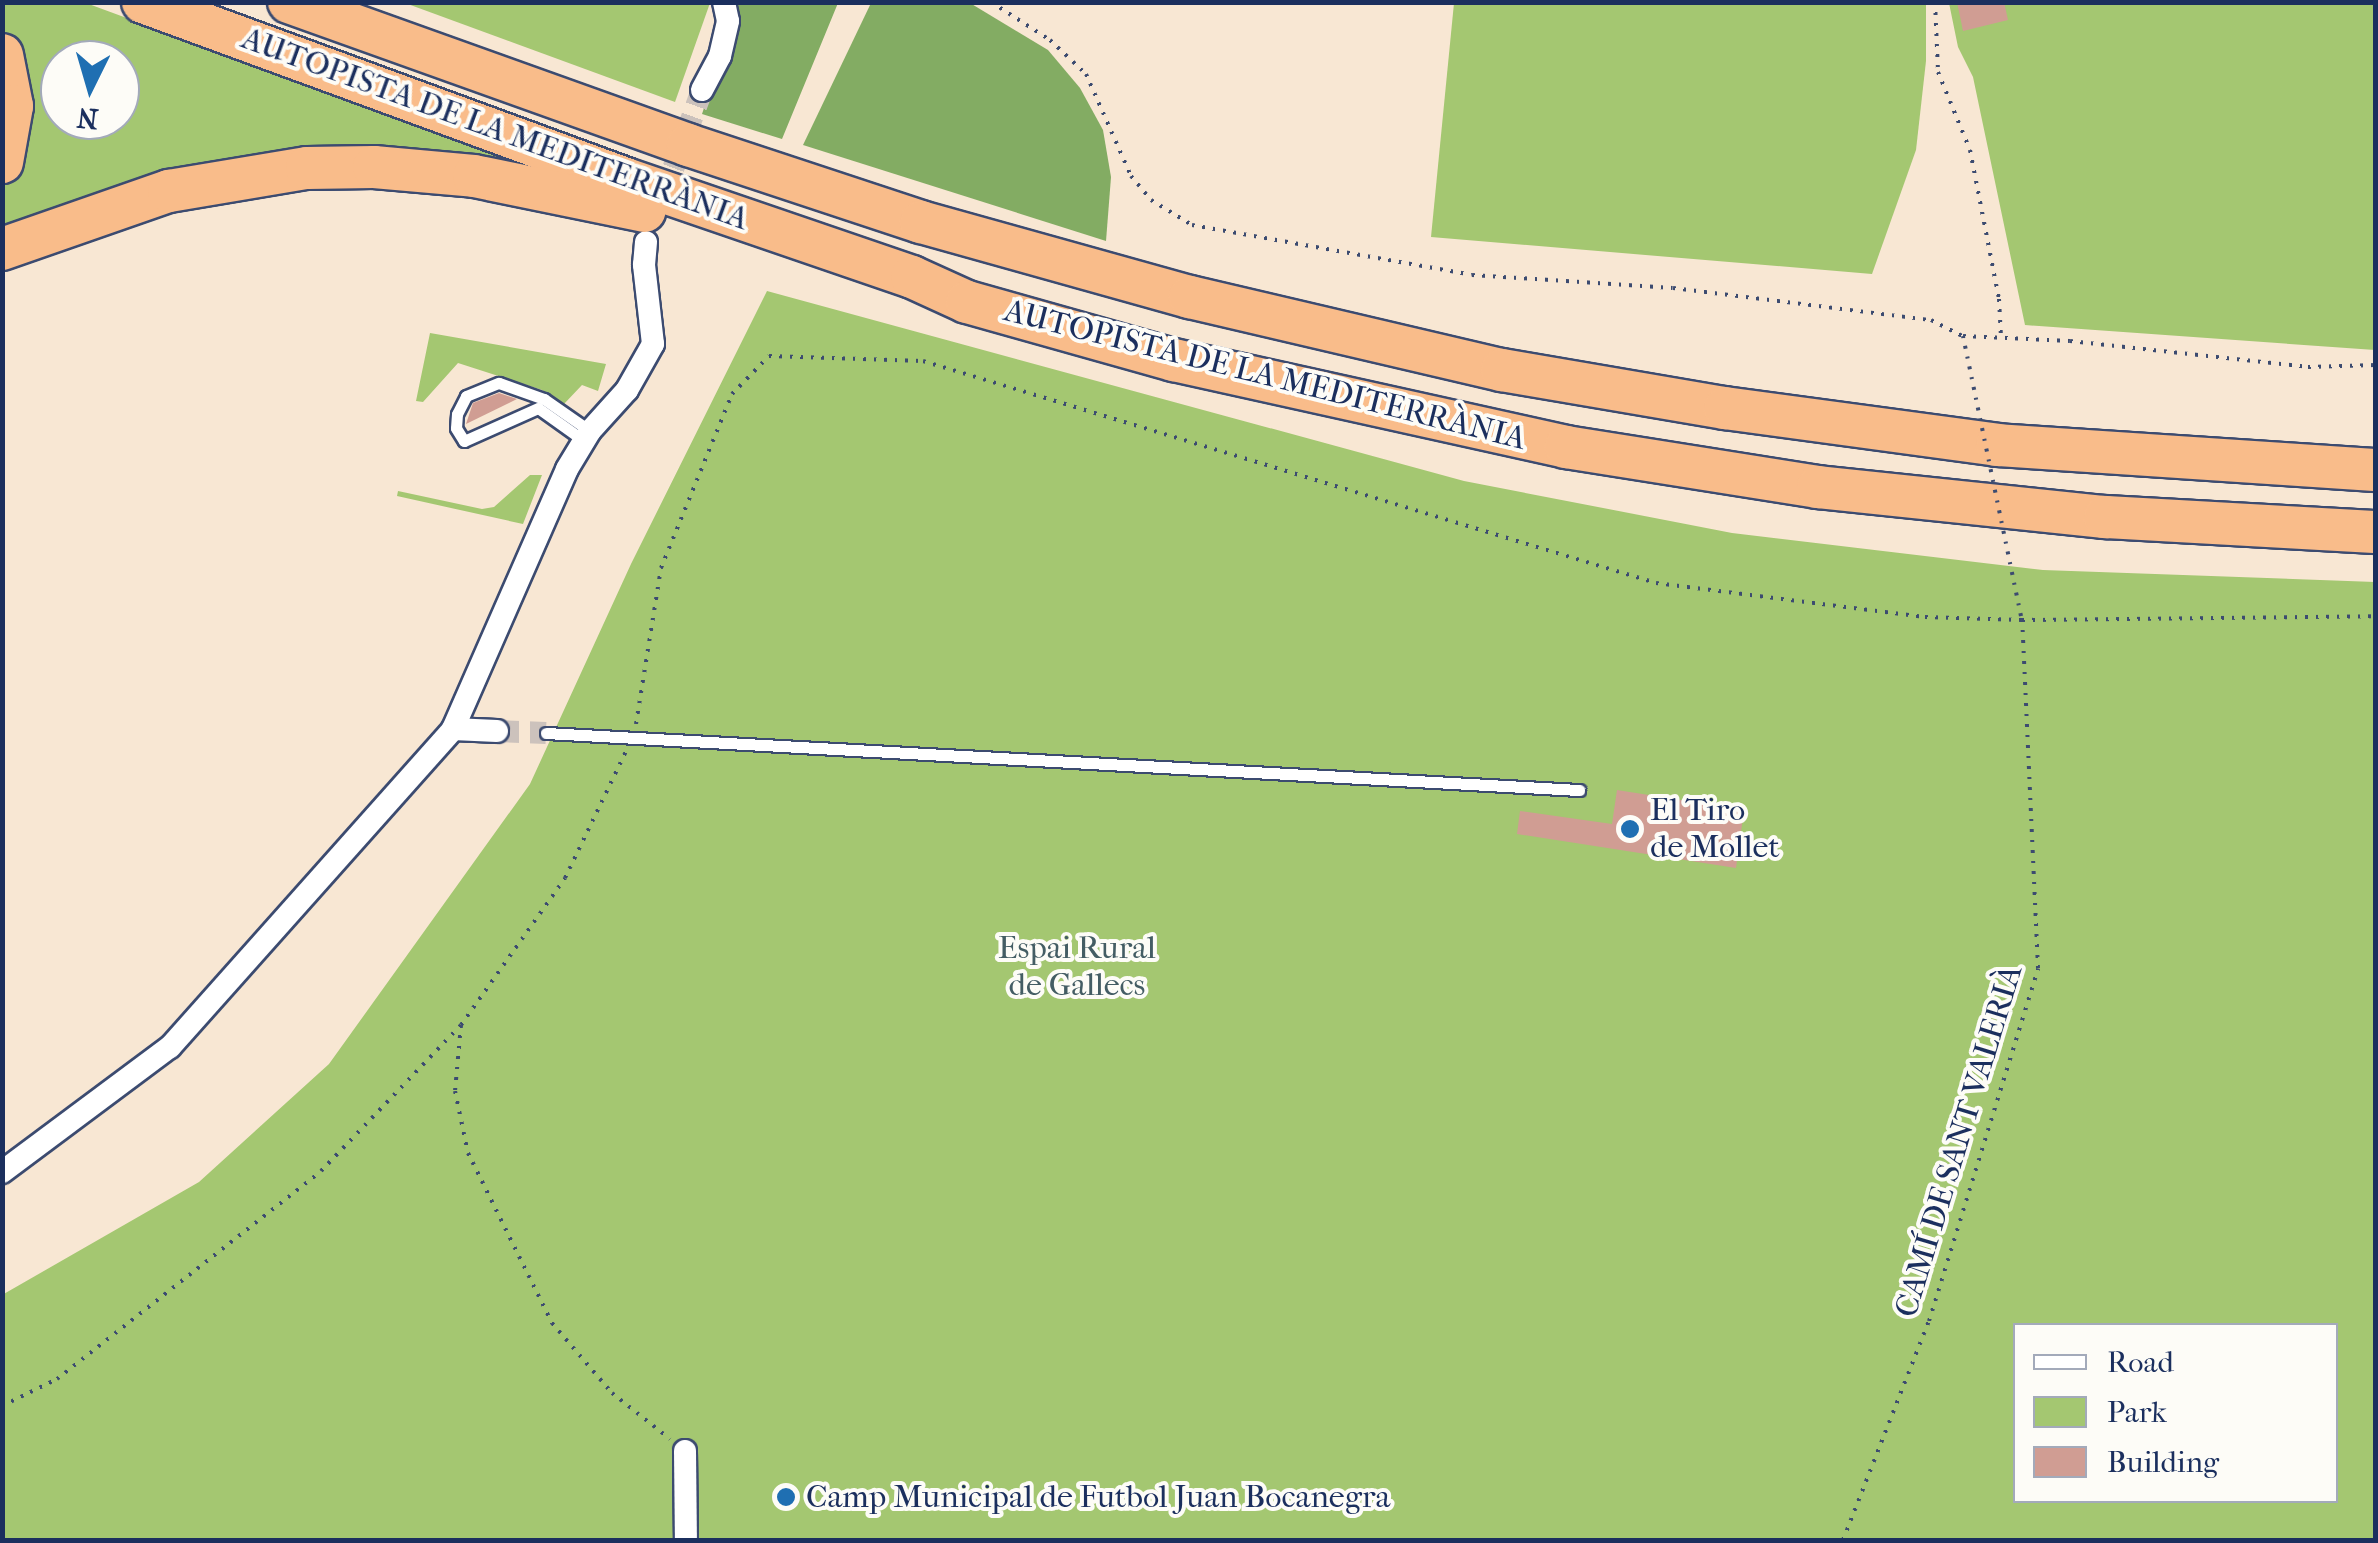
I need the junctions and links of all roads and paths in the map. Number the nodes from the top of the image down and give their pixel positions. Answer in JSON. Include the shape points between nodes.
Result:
{"nodes":[{"id":1,"x":143,"y":2,"type":"edge"},
{"id":2,"x":289,"y":2,"type":"edge"},
{"id":3,"x":341,"y":2,"type":"edge"},
{"id":4,"x":724,"y":2,"type":"edge"},
{"id":5,"x":991,"y":2,"type":"edge"},
{"id":6,"x":1935,"y":2,"type":"edge"},
{"id":7,"x":2,"y":55,"type":"edge"},
{"id":8,"x":702,"y":90,"type":"tunnel mouth"},
{"id":9,"x":688,"y":145,"type":"junction"},
{"id":10,"x":2,"y":162,"type":"edge"},
{"id":11,"x":118,"y":207,"type":"junction"},
{"id":12,"x":717,"y":221,"type":"junction"},
{"id":13,"x":646,"y":242,"type":"dead end"},
{"id":14,"x":2,"y":250,"type":"edge"},
{"id":15,"x":2,"y":268,"type":"edge"},
{"id":16,"x":1963,"y":336,"type":"junction"},
{"id":17,"x":2001,"y":336,"type":"junction"},
{"id":18,"x":2376,"y":365,"type":"edge"},
{"id":19,"x":586,"y":436,"type":"junction"},
{"id":20,"x":2376,"y":470,"type":"edge"},
{"id":21,"x":2243,"y":527,"type":"junction"},
{"id":22,"x":2376,"y":532,"type":"edge"},
{"id":23,"x":2376,"y":547,"type":"edge"},
{"id":24,"x":2376,"y":616,"type":"edge"},
{"id":25,"x":2022,"y":620,"type":"junction"},
{"id":26,"x":453,"y":728,"type":"junction"},
{"id":27,"x":498,"y":730,"type":"tunnel mouth"},
{"id":28,"x":546,"y":732,"type":"tunnel mouth"},
{"id":29,"x":634,"y":736,"type":"junction"},
{"id":30,"x":1579,"y":790,"type":"dead end"},
{"id":31,"x":460,"y":1025,"type":"junction"},
{"id":32,"x":2,"y":1172,"type":"edge"},
{"id":33,"x":2,"y":1406,"type":"edge"},
{"id":34,"x":685,"y":1450,"type":"joint"},
{"id":35,"x":686,"y":1540,"type":"edge"},
{"id":36,"x":1843,"y":1540,"type":"edge"}],
"edges":[{"from":1,"to":12,"type":"highway","name":"AUTOPISTA DE LA MEDITERRÀNIA"},
{"from":2,"to":9,"type":"highway","name":"AUTOPISTA DE LA MEDITERRÀNIA"},
{"from":3,"to":9,"type":"highway","via":[[632,111]]},
{"from":4,"to":8,"type":"street","via":[[728,21],[720,56]]},
{"from":5,"to":16,"type":"path","via":[[1050,40],[1086,74],[1131,176],[1151,200],[1192,225],[1472,275],[1673,288],[1931,320]]},
{"from":6,"to":17,"type":"path","via":[[1938,72],[1970,150]]},
{"from":7,"to":10,"type":"highway","via":[[12,106]]},
{"from":9,"to":20,"type":"highway","name":"AUTOPISTA DE LA MEDITERRÀNIA","via":[[827,193],[1172,292],[1502,370],[1996,445]]},
{"from":11,"to":12,"type":"highway","via":[[262,173],[374,167],[456,174]]},
{"from":11,"to":14,"type":"highway"},
{"from":11,"to":15,"type":"highway"},
{"from":12,"to":21,"type":"highway","name":"AUTOPISTA DE LA MEDITERRÀNIA","via":[[1174,360],[1566,447],[1920,499]]},
{"from":13,"to":19,"type":"street","via":[[653,344],[627,390]]},
{"from":16,"to":17,"type":"path"},
{"from":16,"to":25,"type":"path","name":"CAMÍ DE SANT VALERIÀ","bridge":true},
{"from":17,"to":18,"type":"path","via":[[2308,367]]},
{"from":19,"to":19,"type":"lane","via":[[544,398],[499,383],[466,396],[456,428],[464,440],[538,408]]},
{"from":19,"to":26,"type":"street"},
{"from":21,"to":22,"type":"highway","name":"AUTOPISTA DE LA MEDITERRÀNIA"},
{"from":21,"to":23,"type":"highway"},
{"from":24,"to":25,"type":"path"},
{"from":25,"to":29,"type":"path","via":[[1925,617],[1656,583],[923,361],[768,356],[732,394],[662,568]]},
{"from":25,"to":36,"type":"path","name":"CAMÍ DE SANT VALERIÀ","via":[[2038,968],[1929,1322]]},
{"from":26,"to":27,"type":"street"},
{"from":26,"to":32,"type":"street","via":[[170,1047]]},
{"from":28,"to":29,"type":"lane"},
{"from":29,"to":30,"type":"lane"},
{"from":29,"to":31,"type":"path","via":[[565,878]]},
{"from":31,"to":33,"type":"path","via":[[321,1172],[57,1379]]},
{"from":31,"to":34,"type":"path","via":[[455,1091],[468,1153],[552,1322],[612,1393]]},
{"from":34,"to":35,"type":"street"}]}
